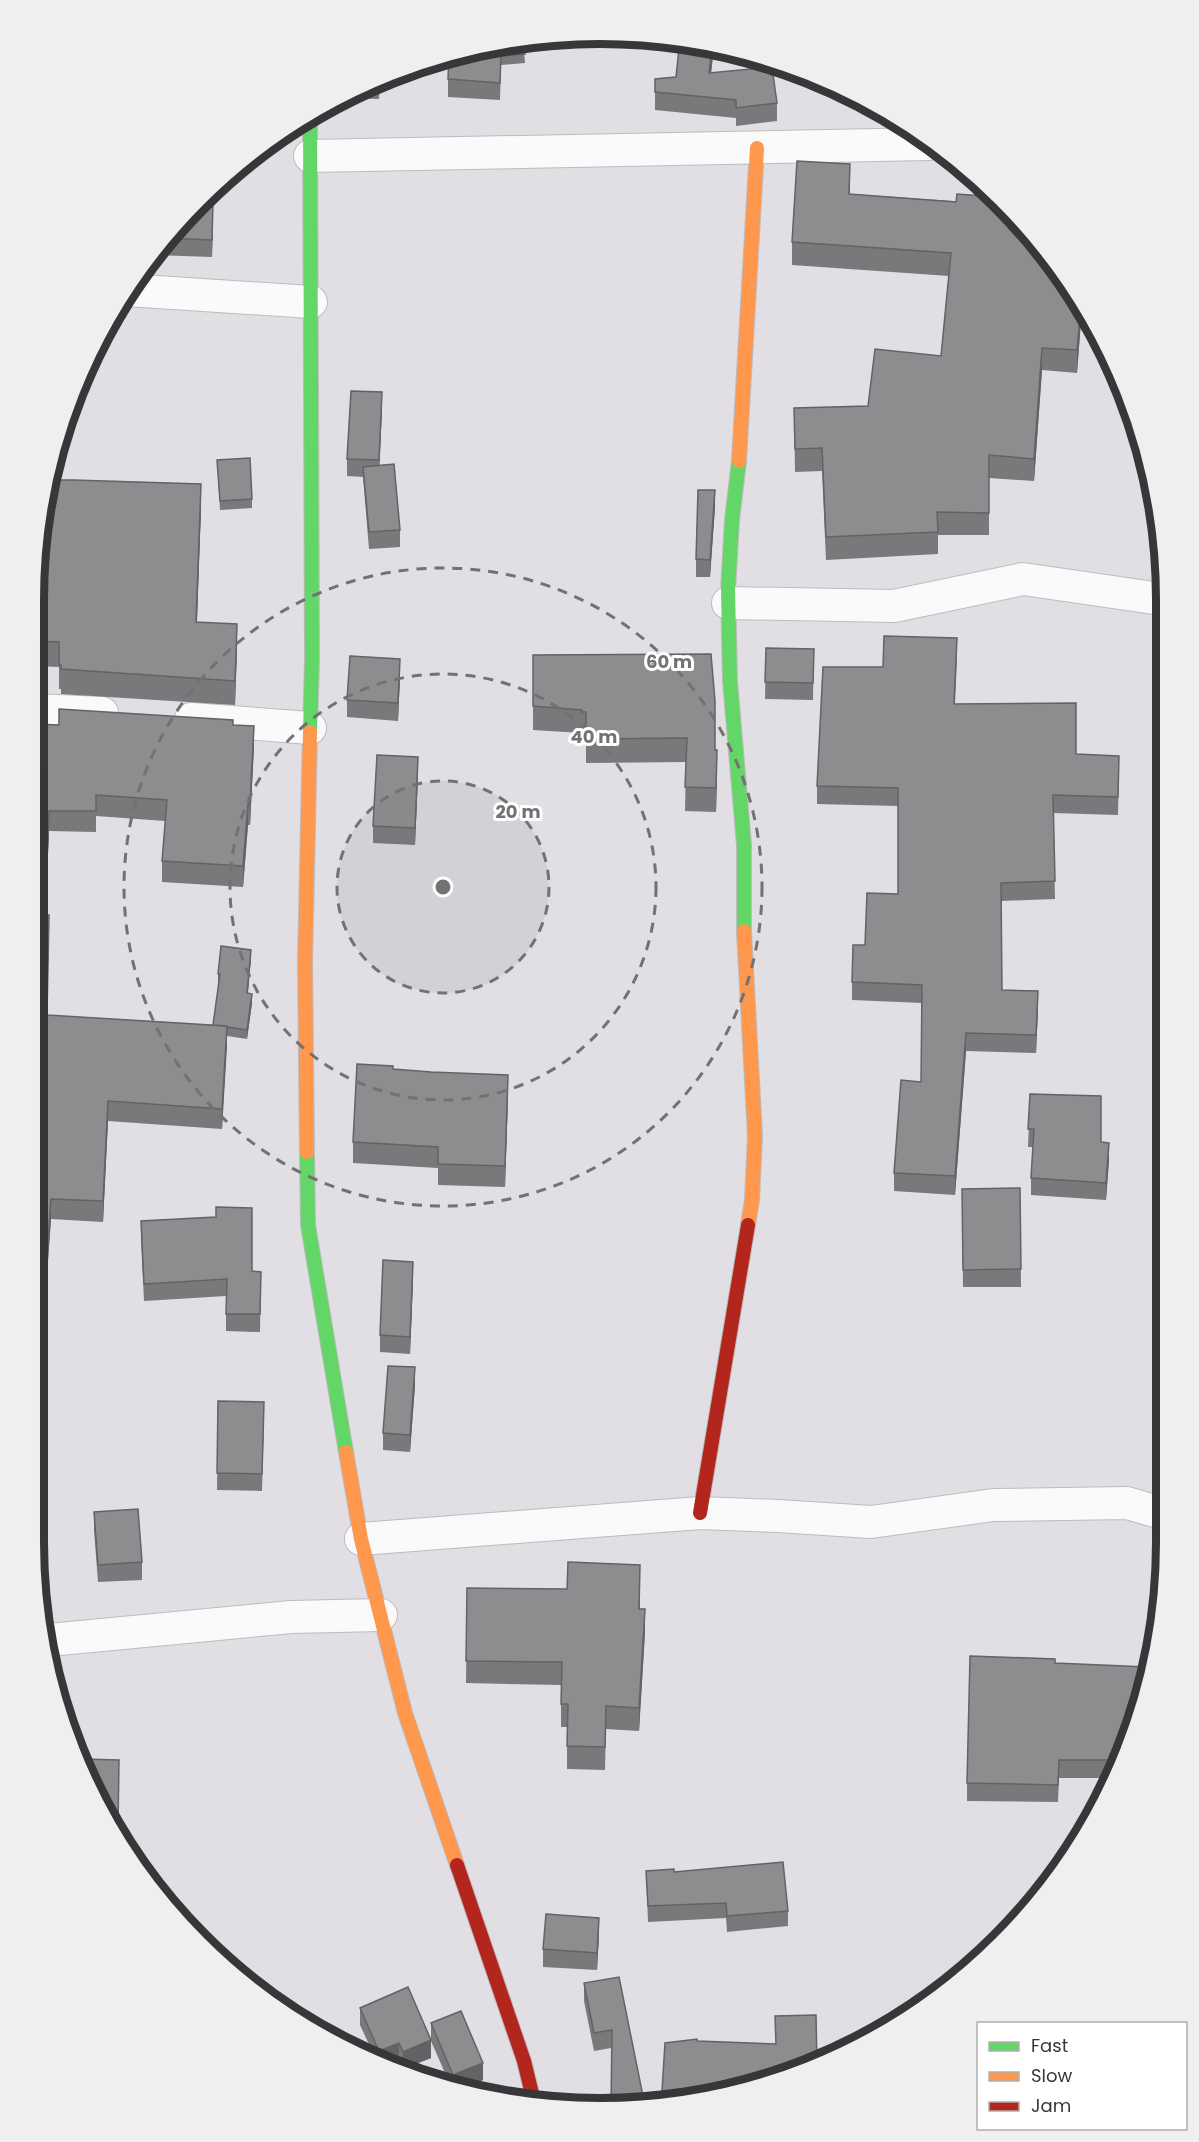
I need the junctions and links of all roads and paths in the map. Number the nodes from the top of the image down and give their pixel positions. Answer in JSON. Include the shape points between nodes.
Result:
{"nodes":[{"id":1,"x":310,"y":125,"type":"edge"},
{"id":2,"x":918,"y":144,"type":"edge"},
{"id":3,"x":757,"y":148,"type":"junction"},
{"id":4,"x":310,"y":156,"type":"junction"},
{"id":5,"x":137,"y":291,"type":"edge"},
{"id":6,"x":311,"y":302,"type":"junction"},
{"id":7,"x":1156,"y":598,"type":"edge"},
{"id":8,"x":728,"y":603,"type":"junction"},
{"id":9,"x":44,"y":711,"type":"edge"},
{"id":10,"x":133,"y":715,"type":"edge"},
{"id":11,"x":168,"y":718,"type":"edge"},
{"id":12,"x":310,"y":728,"type":"junction"},
{"id":13,"x":1156,"y":1511,"type":"edge"},
{"id":14,"x":700,"y":1513,"type":"junction"},
{"id":15,"x":361,"y":1539,"type":"junction"},
{"id":16,"x":381,"y":1615,"type":"junction"},
{"id":17,"x":52,"y":1640,"type":"edge"},
{"id":18,"x":531,"y":2094,"type":"edge"}],
"edges":[{"from":1,"to":4,"type":"street"},
{"from":2,"to":3,"type":"street"},
{"from":3,"to":4,"type":"street"},
{"from":3,"to":8,"type":"street"},
{"from":4,"to":6,"type":"street"},
{"from":5,"to":6,"type":"street"},
{"from":6,"to":12,"type":"street"},
{"from":7,"to":8,"type":"street","via":[[1023,579],[894,606]]},
{"from":8,"to":14,"type":"street","via":[[730,681],[744,845],[742,919],[755,1136],[752,1200]]},
{"from":9,"to":10,"type":"street"},
{"from":11,"to":12,"type":"street"},
{"from":12,"to":15,"type":"street","via":[[305,962],[308,1225]]},
{"from":13,"to":14,"type":"street","via":[[1127,1503],[993,1505],[872,1522]]},
{"from":14,"to":15,"type":"street"},
{"from":15,"to":16,"type":"street"},
{"from":16,"to":17,"type":"street","via":[[291,1617]]},
{"from":16,"to":18,"type":"street","via":[[405,1713],[524,2061]]}]}
